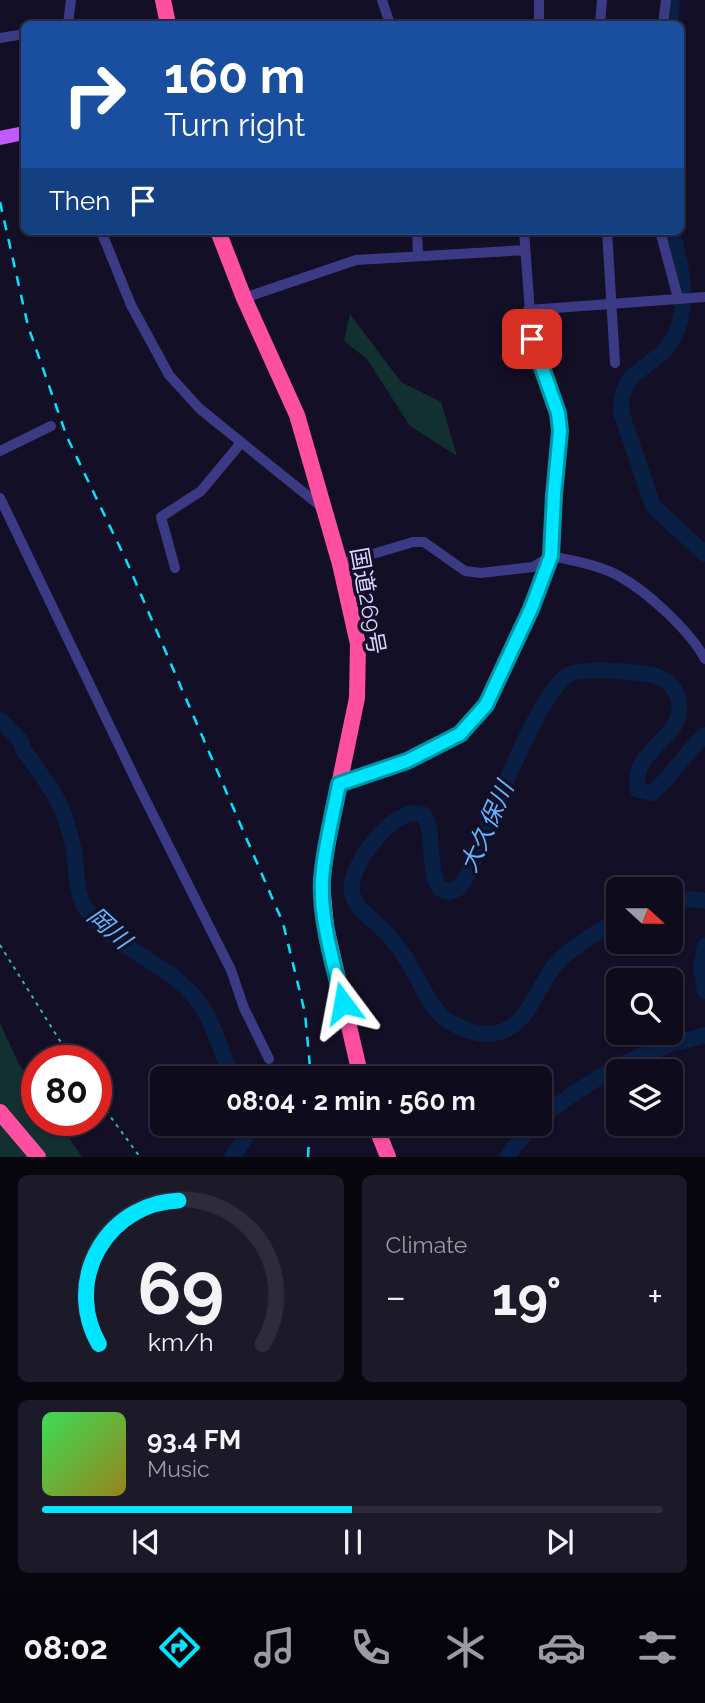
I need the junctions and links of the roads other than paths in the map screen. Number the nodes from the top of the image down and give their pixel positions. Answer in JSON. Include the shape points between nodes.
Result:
{"nodes":[{"id":1,"x":71,"y":0,"type":"edge"},
{"id":2,"x":163,"y":0,"type":"edge"},
{"id":3,"x":382,"y":0,"type":"edge"},
{"id":4,"x":540,"y":0,"type":"edge"},
{"id":5,"x":602,"y":0,"type":"edge"},
{"id":6,"x":666,"y":0,"type":"edge"},
{"id":7,"x":68,"y":21,"type":"edge"},
{"id":8,"x":167,"y":21,"type":"edge"},
{"id":9,"x":389,"y":21,"type":"edge"},
{"id":10,"x":539,"y":21,"type":"edge"},
{"id":11,"x":600,"y":21,"type":"edge"},
{"id":12,"x":663,"y":21,"type":"edge"},
{"id":13,"x":21,"y":34,"type":"edge"},
{"id":14,"x":0,"y":38,"type":"edge"},
{"id":15,"x":21,"y":134,"type":"edge"},
{"id":16,"x":0,"y":138,"type":"edge"},
{"id":17,"x":103,"y":235,"type":"edge"},
{"id":18,"x":220,"y":235,"type":"edge"},
{"id":19,"x":417,"y":235,"type":"edge"},
{"id":20,"x":524,"y":235,"type":"edge"},
{"id":21,"x":607,"y":235,"type":"edge"},
{"id":22,"x":661,"y":235,"type":"edge"},
{"id":23,"x":525,"y":250,"type":"junction"},
{"id":24,"x":418,"y":255,"type":"junction"},
{"id":25,"x":705,"y":297,"type":"edge"},
{"id":26,"x":244,"y":298,"type":"junction"},
{"id":27,"x":678,"y":298,"type":"junction"},
{"id":28,"x":611,"y":302,"type":"junction"},
{"id":29,"x":528,"y":310,"type":"junction"},
{"id":30,"x":615,"y":363,"type":"dead end"},
{"id":31,"x":51,"y":426,"type":"dead end"},
{"id":32,"x":241,"y":443,"type":"junction"},
{"id":33,"x":0,"y":451,"type":"edge"},
{"id":34,"x":0,"y":498,"type":"edge"},
{"id":35,"x":326,"y":510,"type":"junction"},
{"id":36,"x":551,"y":556,"type":"junction"},
{"id":37,"x":340,"y":564,"type":"junction"},
{"id":38,"x":175,"y":568,"type":"dead end"},
{"id":39,"x":705,"y":659,"type":"edge"},
{"id":40,"x":339,"y":784,"type":"junction"},
{"id":41,"x":270,"y":1059,"type":"dead end"},
{"id":42,"x":358,"y":1066,"type":"edge"},
{"id":43,"x":0,"y":1112,"type":"edge"},
{"id":44,"x":380,"y":1136,"type":"edge"},
{"id":45,"x":38,"y":1157,"type":"edge"},
{"id":46,"x":388,"y":1157,"type":"edge"}],
"edges":[{"from":1,"to":7,"type":"street"},
{"from":2,"to":8,"type":"highway"},
{"from":3,"to":9,"type":"street"},
{"from":4,"to":10,"type":"street"},
{"from":5,"to":11,"type":"street"},
{"from":6,"to":12,"type":"street"},
{"from":13,"to":14,"type":"street"},
{"from":15,"to":16,"type":"main road"},
{"from":17,"to":32,"type":"street","via":[[131,305],[169,375]]},
{"from":18,"to":26,"type":"highway","name":"国道269号"},
{"from":19,"to":24,"type":"street"},
{"from":20,"to":23,"type":"street"},
{"from":21,"to":28,"type":"street"},
{"from":22,"to":27,"type":"street"},
{"from":23,"to":24,"type":"street"},
{"from":23,"to":29,"type":"street"},
{"from":24,"to":26,"type":"street","via":[[356,260]]},
{"from":25,"to":27,"type":"street"},
{"from":26,"to":35,"type":"highway","name":"国道269号","via":[[297,415]]},
{"from":27,"to":28,"type":"street"},
{"from":28,"to":29,"type":"street"},
{"from":28,"to":30,"type":"street"},
{"from":29,"to":36,"type":"street","via":[[532,339],[560,431]]},
{"from":31,"to":33,"type":"street"},
{"from":32,"to":35,"type":"street"},
{"from":32,"to":38,"type":"street","via":[[201,491],[161,517]]},
{"from":34,"to":41,"type":"street","via":[[232,970],[244,1008]]},
{"from":35,"to":37,"type":"highway","name":"国道269号"},
{"from":36,"to":37,"type":"street","via":[[533,567],[465,571],[424,542],[413,542]]},
{"from":36,"to":39,"type":"street","via":[[618,575],[675,622]]},
{"from":36,"to":40,"type":"street","via":[[486,705],[460,734],[407,761]]},
{"from":37,"to":40,"type":"highway","name":"国道269号","via":[[358,644],[357,698]]},
{"from":40,"to":42,"type":"highway","name":"国道269号","via":[[322,882],[326,927]]},
{"from":43,"to":45,"type":"highway"},
{"from":44,"to":46,"type":"highway"}]}
